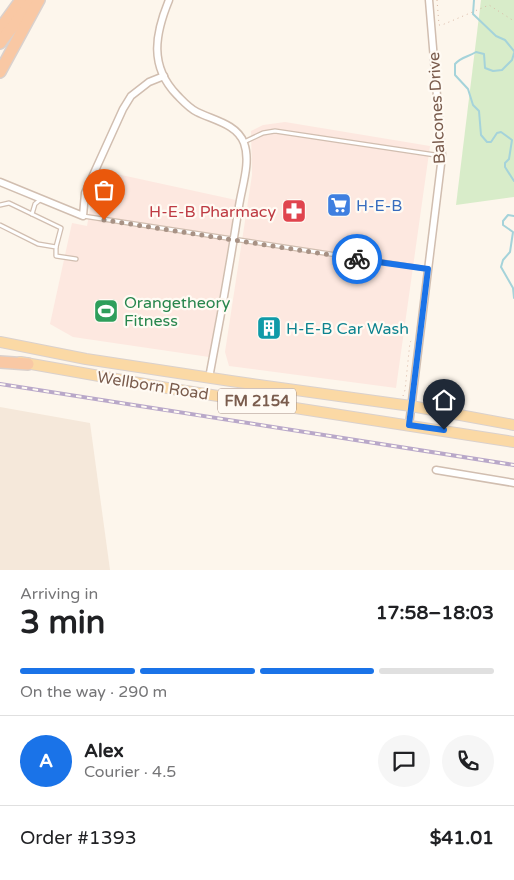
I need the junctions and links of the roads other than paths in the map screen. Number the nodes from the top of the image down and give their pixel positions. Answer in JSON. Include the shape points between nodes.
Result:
{"nodes":[{"id":1,"x":21,"y":0,"type":"edge"},
{"id":2,"x":32,"y":0,"type":"edge"},
{"id":3,"x":39,"y":0,"type":"edge"},
{"id":4,"x":169,"y":0,"type":"edge"},
{"id":5,"x":429,"y":0,"type":"edge"},
{"id":6,"x":0,"y":28,"type":"edge"},
{"id":7,"x":0,"y":43,"type":"edge"},
{"id":8,"x":0,"y":72,"type":"edge"},
{"id":9,"x":164,"y":76,"type":"junction"},
{"id":10,"x":244,"y":142,"type":"junction"},
{"id":11,"x":442,"y":156,"type":"junction"},
{"id":12,"x":0,"y":182,"type":"edge"},
{"id":13,"x":38,"y":198,"type":"junction"},
{"id":14,"x":0,"y":205,"type":"edge"},
{"id":15,"x":32,"y":214,"type":"junction"},
{"id":16,"x":82,"y":216,"type":"junction"},
{"id":17,"x":0,"y":225,"type":"edge"},
{"id":18,"x":234,"y":241,"type":"junction"},
{"id":19,"x":56,"y":247,"type":"junction"},
{"id":20,"x":76,"y":259,"type":"dead end"},
{"id":21,"x":428,"y":269,"type":"junction"},
{"id":22,"x":0,"y":342,"type":"edge"},
{"id":23,"x":0,"y":357,"type":"edge"},
{"id":24,"x":0,"y":362,"type":"edge"},
{"id":25,"x":28,"y":364,"type":"junction"},
{"id":26,"x":210,"y":378,"type":"junction"},
{"id":27,"x":412,"y":406,"type":"junction"},
{"id":28,"x":409,"y":425,"type":"junction"},
{"id":29,"x":514,"y":425,"type":"edge"},
{"id":30,"x":514,"y":442,"type":"edge"},
{"id":31,"x":436,"y":470,"type":"dead end"},
{"id":32,"x":514,"y":483,"type":"edge"}],
"edges":[{"from":1,"to":6,"type":"highway"},
{"from":2,"to":7,"type":"highway"},
{"from":3,"to":8,"type":"highway"},
{"from":4,"to":9,"type":"street","via":[[157,37],[157,54]]},
{"from":5,"to":11,"type":"street","name":"Balcones Drive"},
{"from":9,"to":10,"type":"street","via":[[172,90],[190,108],[222,122]]},
{"from":9,"to":16,"type":"street","via":[[131,96],[87,189]]},
{"from":10,"to":11,"type":"lane","via":[[275,131]]},
{"from":10,"to":18,"type":"street","via":[[247,159]]},
{"from":11,"to":21,"type":"street","name":"Balcones Drive"},
{"from":12,"to":13,"type":"street"},
{"from":13,"to":15,"type":"lane"},
{"from":13,"to":16,"type":"street"},
{"from":14,"to":15,"type":"lane","via":[[9,203]]},
{"from":15,"to":19,"type":"lane","via":[[61,228]]},
{"from":16,"to":18,"type":"lane"},
{"from":17,"to":19,"type":"lane","via":[[38,244]]},
{"from":18,"to":21,"type":"lane"},
{"from":18,"to":26,"type":"street"},
{"from":19,"to":20,"type":"lane","via":[[56,256]]},
{"from":21,"to":27,"type":"street","name":"Balcones Drive"},
{"from":22,"to":26,"type":"main road","name":"Wellborn Road","number":"FM 2154"},
{"from":23,"to":25,"type":"main road","name":"Wellborn Road","number":"FM 2154"},
{"from":24,"to":25,"type":"highway"},
{"from":25,"to":28,"type":"main road","name":"Wellborn Road","number":"FM 2154"},
{"from":26,"to":27,"type":"main road","name":"Wellborn Road","number":"FM 2154"},
{"from":27,"to":28,"type":"street","name":"Balcones Drive"},
{"from":27,"to":29,"type":"main road","name":"Wellborn Road","number":"FM 2154"},
{"from":28,"to":30,"type":"main road","name":"Wellborn Road","number":"FM 2154"},
{"from":31,"to":32,"type":"street"}]}
